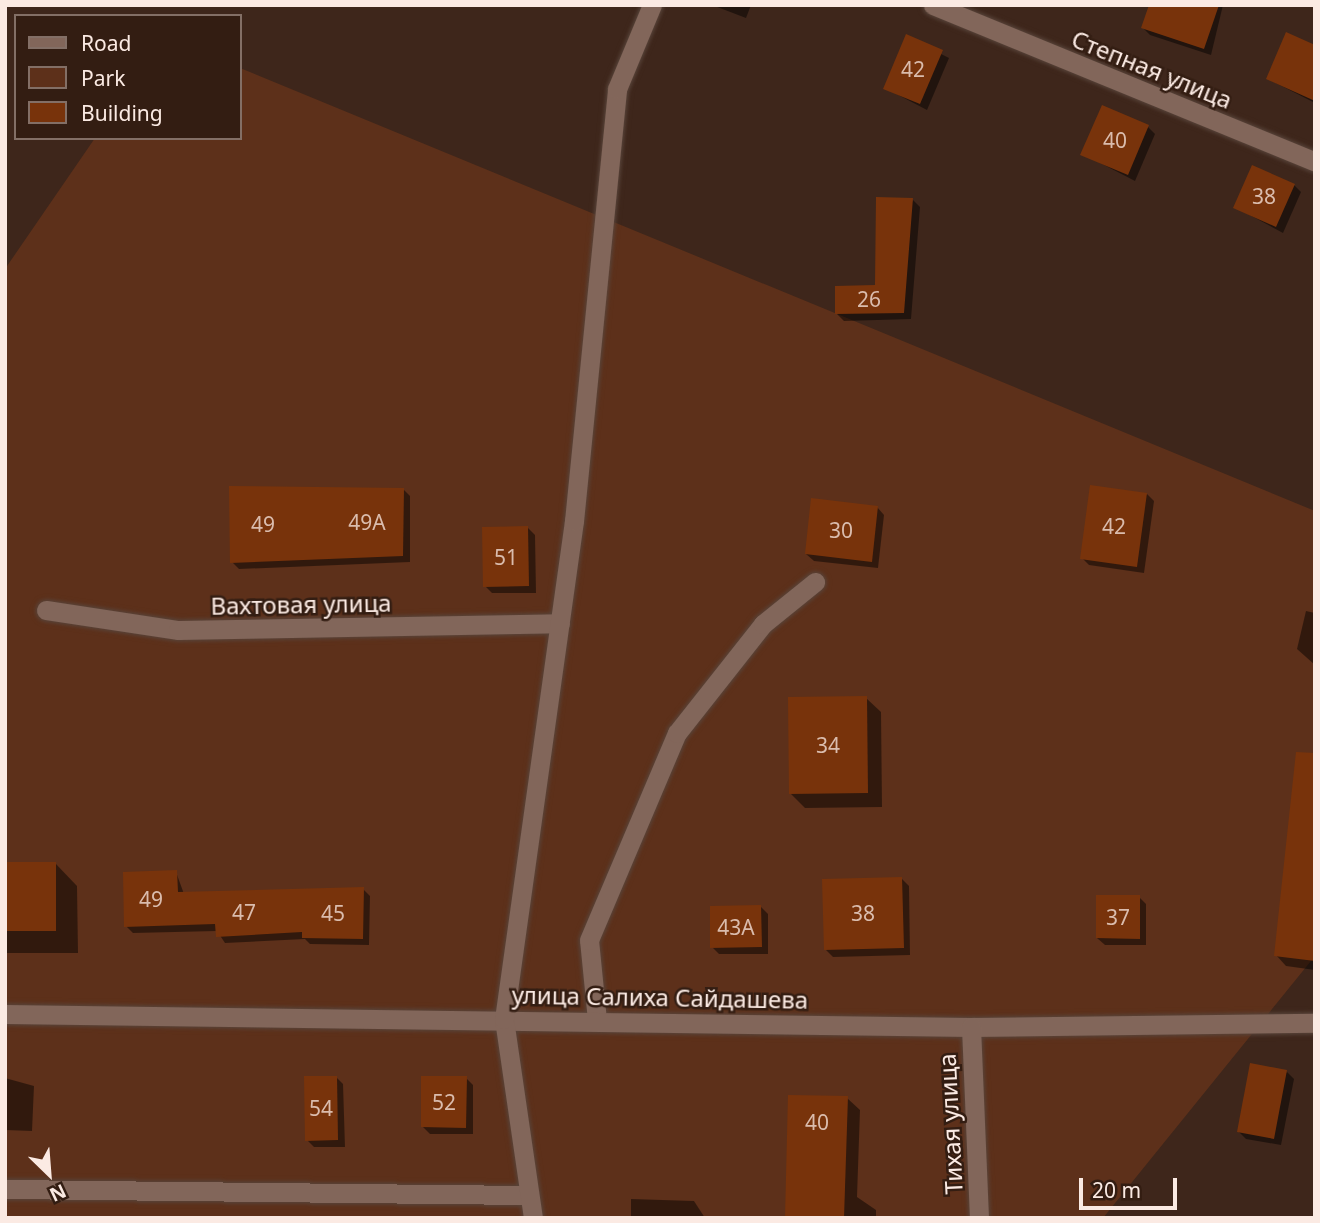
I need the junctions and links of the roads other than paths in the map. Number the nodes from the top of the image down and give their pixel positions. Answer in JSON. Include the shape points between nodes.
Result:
{"nodes":[{"id":1,"x":652,"y":5,"type":"edge"},
{"id":2,"x":933,"y":5,"type":"edge"},
{"id":3,"x":1315,"y":162,"type":"edge"},
{"id":4,"x":815,"y":582,"type":"dead end"},
{"id":5,"x":46,"y":610,"type":"dead end"},
{"id":6,"x":559,"y":623,"type":"junction"},
{"id":7,"x":5,"y":1014,"type":"edge"},
{"id":8,"x":504,"y":1019,"type":"junction"},
{"id":9,"x":597,"y":1020,"type":"junction"},
{"id":10,"x":1315,"y":1023,"type":"edge"},
{"id":11,"x":971,"y":1027,"type":"junction"},
{"id":12,"x":5,"y":1189,"type":"edge"},
{"id":13,"x":529,"y":1195,"type":"junction"},
{"id":14,"x":533,"y":1218,"type":"edge"},
{"id":15,"x":979,"y":1218,"type":"edge"}],
"edges":[{"from":1,"to":6,"type":"street","via":[[617,89]]},
{"from":2,"to":3,"type":"street","name":"Степная улица"},
{"from":4,"to":9,"type":"street","via":[[763,624],[677,733],[589,940]]},
{"from":5,"to":6,"type":"street","name":"Вахтовая улица","via":[[178,630]]},
{"from":6,"to":8,"type":"street"},
{"from":7,"to":8,"type":"street","name":"улица Салиха Сайдашева"},
{"from":8,"to":9,"type":"street","name":"улица Салиха Сайдашева"},
{"from":8,"to":13,"type":"street"},
{"from":9,"to":11,"type":"street","name":"улица Салиха Сайдашева"},
{"from":10,"to":11,"type":"street","name":"улица Салиха Сайдашева"},
{"from":11,"to":15,"type":"street","name":"Тихая улица"},
{"from":12,"to":13,"type":"street"},
{"from":13,"to":14,"type":"street"}]}
